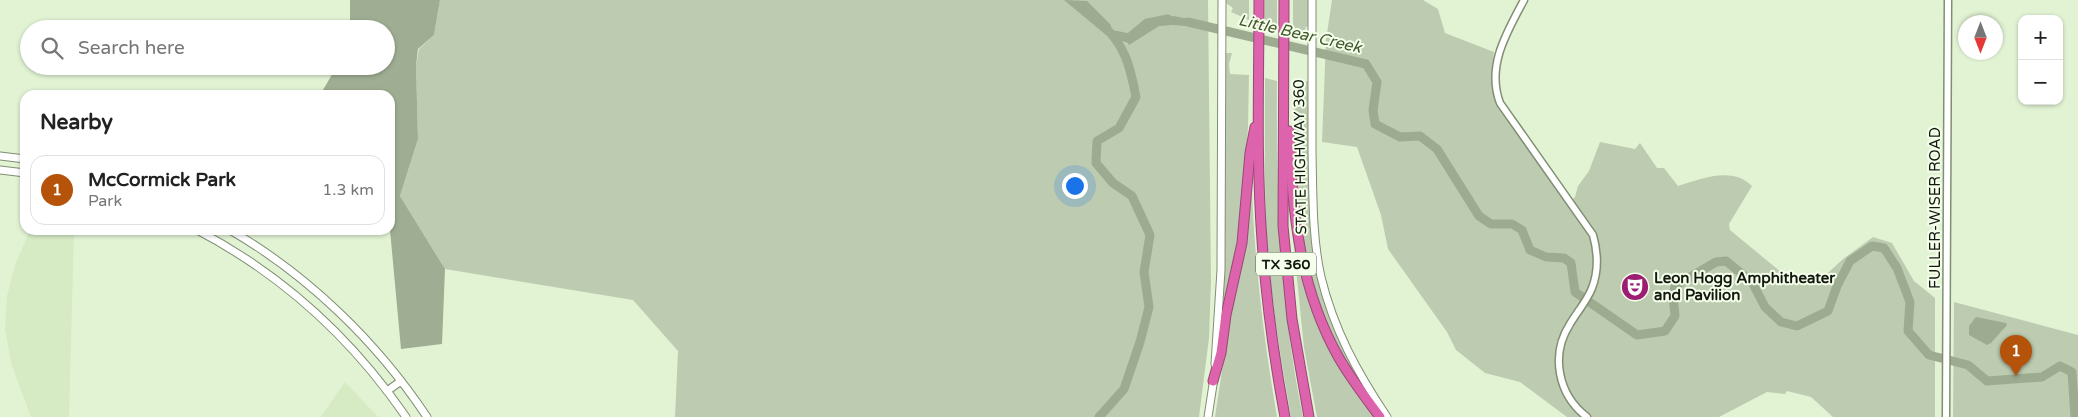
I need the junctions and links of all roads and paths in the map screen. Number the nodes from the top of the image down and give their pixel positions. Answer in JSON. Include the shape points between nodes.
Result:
{"nodes":[{"id":1,"x":1259,"y":0,"type":"edge"},
{"id":2,"x":1284,"y":0,"type":"edge"},
{"id":3,"x":1312,"y":0,"type":"edge"},
{"id":4,"x":1524,"y":0,"type":"edge"},
{"id":5,"x":1948,"y":0,"type":"edge"},
{"id":6,"x":1222,"y":2,"type":"edge"},
{"id":7,"x":1284,"y":109,"type":"junction"},
{"id":8,"x":1258,"y":112,"type":"junction"},
{"id":9,"x":0,"y":156,"type":"edge"},
{"id":10,"x":20,"y":158,"type":"edge"},
{"id":11,"x":0,"y":170,"type":"edge"},
{"id":12,"x":20,"y":172,"type":"edge"},
{"id":13,"x":206,"y":235,"type":"edge"},
{"id":14,"x":238,"y":235,"type":"edge"},
{"id":15,"x":400,"y":381,"type":"junction"},
{"id":16,"x":1213,"y":381,"type":"junction"},
{"id":17,"x":387,"y":391,"type":"junction"},
{"id":18,"x":406,"y":417,"type":"edge"},
{"id":19,"x":427,"y":417,"type":"edge"},
{"id":20,"x":1208,"y":417,"type":"edge"},
{"id":21,"x":1286,"y":417,"type":"edge"},
{"id":22,"x":1309,"y":417,"type":"edge"},
{"id":23,"x":1380,"y":417,"type":"edge"},
{"id":24,"x":1387,"y":417,"type":"edge"},
{"id":25,"x":1587,"y":417,"type":"edge"},
{"id":26,"x":1946,"y":417,"type":"edge"}],
"edges":[{"from":1,"to":8,"type":"highway","number":"TX 360"},
{"from":2,"to":7,"type":"highway","number":"TX 360"},
{"from":3,"to":24,"type":"main road","name":"STATE HIGHWAY 360","via":[[1313,195],[1321,276],[1353,364]]},
{"from":4,"to":25,"type":"street","via":[[1498,53],[1494,73],[1496,91],[1500,103],[1593,235],[1597,272],[1590,293],[1563,338],[1559,361],[1567,395]]},
{"from":5,"to":26,"type":"street","name":"FULLER-WISER ROAD"},
{"from":6,"to":16,"type":"main road","via":[[1221,270]]},
{"from":7,"to":22,"type":"highway","number":"TX 360","via":[[1283,226],[1298,356]]},
{"from":7,"to":23,"type":"highway","via":[[1289,123],[1291,187],[1307,284],[1316,311],[1340,359]]},
{"from":8,"to":16,"type":"highway","via":[[1250,153],[1242,243]]},
{"from":8,"to":21,"type":"highway","number":"TX 360","via":[[1265,276]]},
{"from":9,"to":10,"type":"main road"},
{"from":11,"to":12,"type":"main road"},
{"from":13,"to":17,"type":"main road","via":[[242,255],[298,295],[351,347]]},
{"from":14,"to":15,"type":"main road","via":[[307,283],[349,322]]},
{"from":15,"to":17,"type":"main road"},
{"from":15,"to":19,"type":"main road"},
{"from":16,"to":20,"type":"main road"},
{"from":17,"to":18,"type":"main road"}]}
